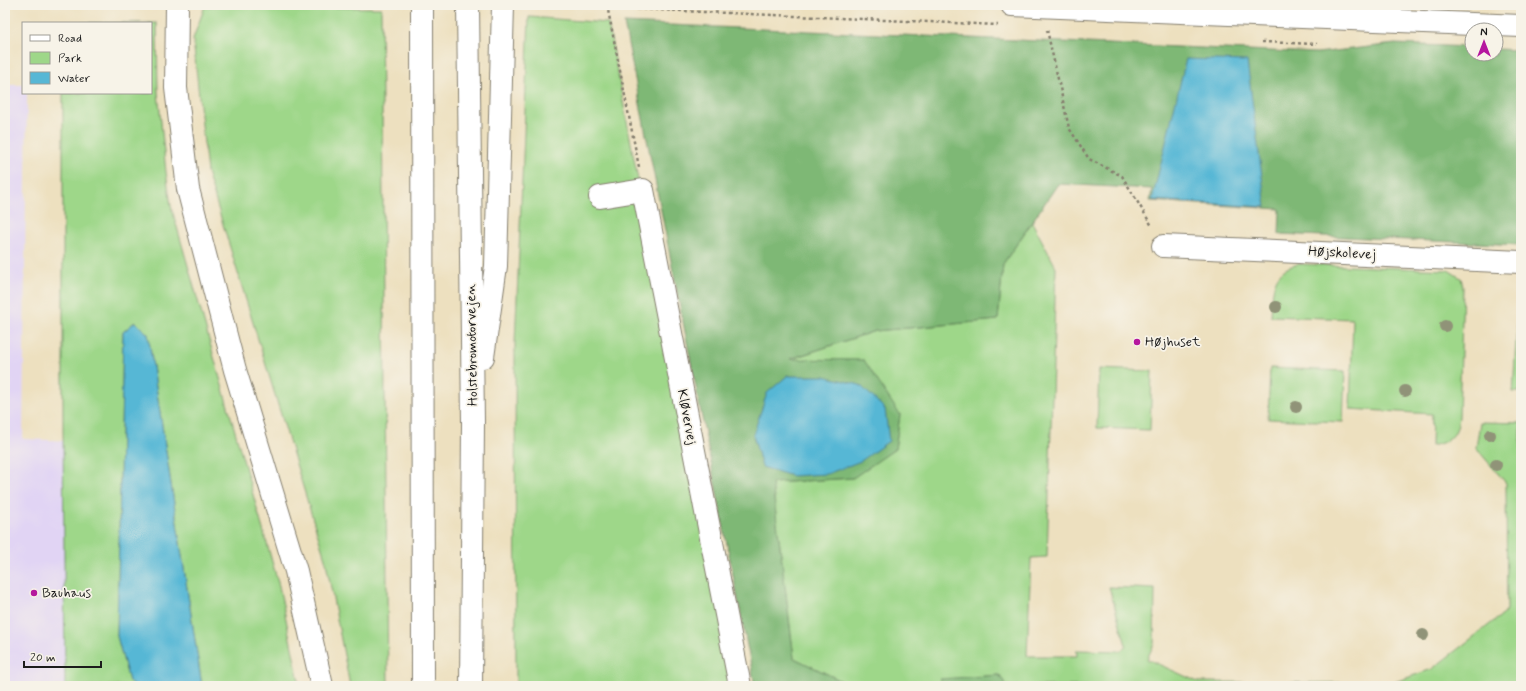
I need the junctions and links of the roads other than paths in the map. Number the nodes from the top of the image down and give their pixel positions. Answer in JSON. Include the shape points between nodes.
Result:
{"nodes":[{"id":1,"x":177,"y":5,"type":"edge"},
{"id":2,"x":422,"y":5,"type":"edge"},
{"id":3,"x":468,"y":5,"type":"edge"},
{"id":4,"x":503,"y":5,"type":"edge"},
{"id":5,"x":1012,"y":5,"type":"edge"},
{"id":6,"x":1521,"y":26,"type":"edge"},
{"id":7,"x":600,"y":197,"type":"dead end"},
{"id":8,"x":1163,"y":246,"type":"road end"},
{"id":9,"x":1521,"y":262,"type":"edge"},
{"id":10,"x":473,"y":424,"type":"junction"},
{"id":11,"x":322,"y":686,"type":"edge"},
{"id":12,"x":423,"y":686,"type":"edge"},
{"id":13,"x":471,"y":686,"type":"edge"},
{"id":14,"x":740,"y":686,"type":"edge"}],
"edges":[{"from":1,"to":11,"type":"main road","via":[[176,88],[188,189],[235,370],[296,571]]},
{"from":2,"to":12,"type":"main road"},
{"from":3,"to":10,"type":"main road","name":"Holstebromotorvejen"},
{"from":4,"to":10,"type":"main road","via":[[496,266]]},
{"from":5,"to":6,"type":"main road"},
{"from":7,"to":14,"type":"main road","name":"Kløvervej","via":[[643,190]]},
{"from":8,"to":9,"type":"main road","name":"Højskolevej"},
{"from":10,"to":13,"type":"main road","name":"Holstebromotorvejen"}]}
